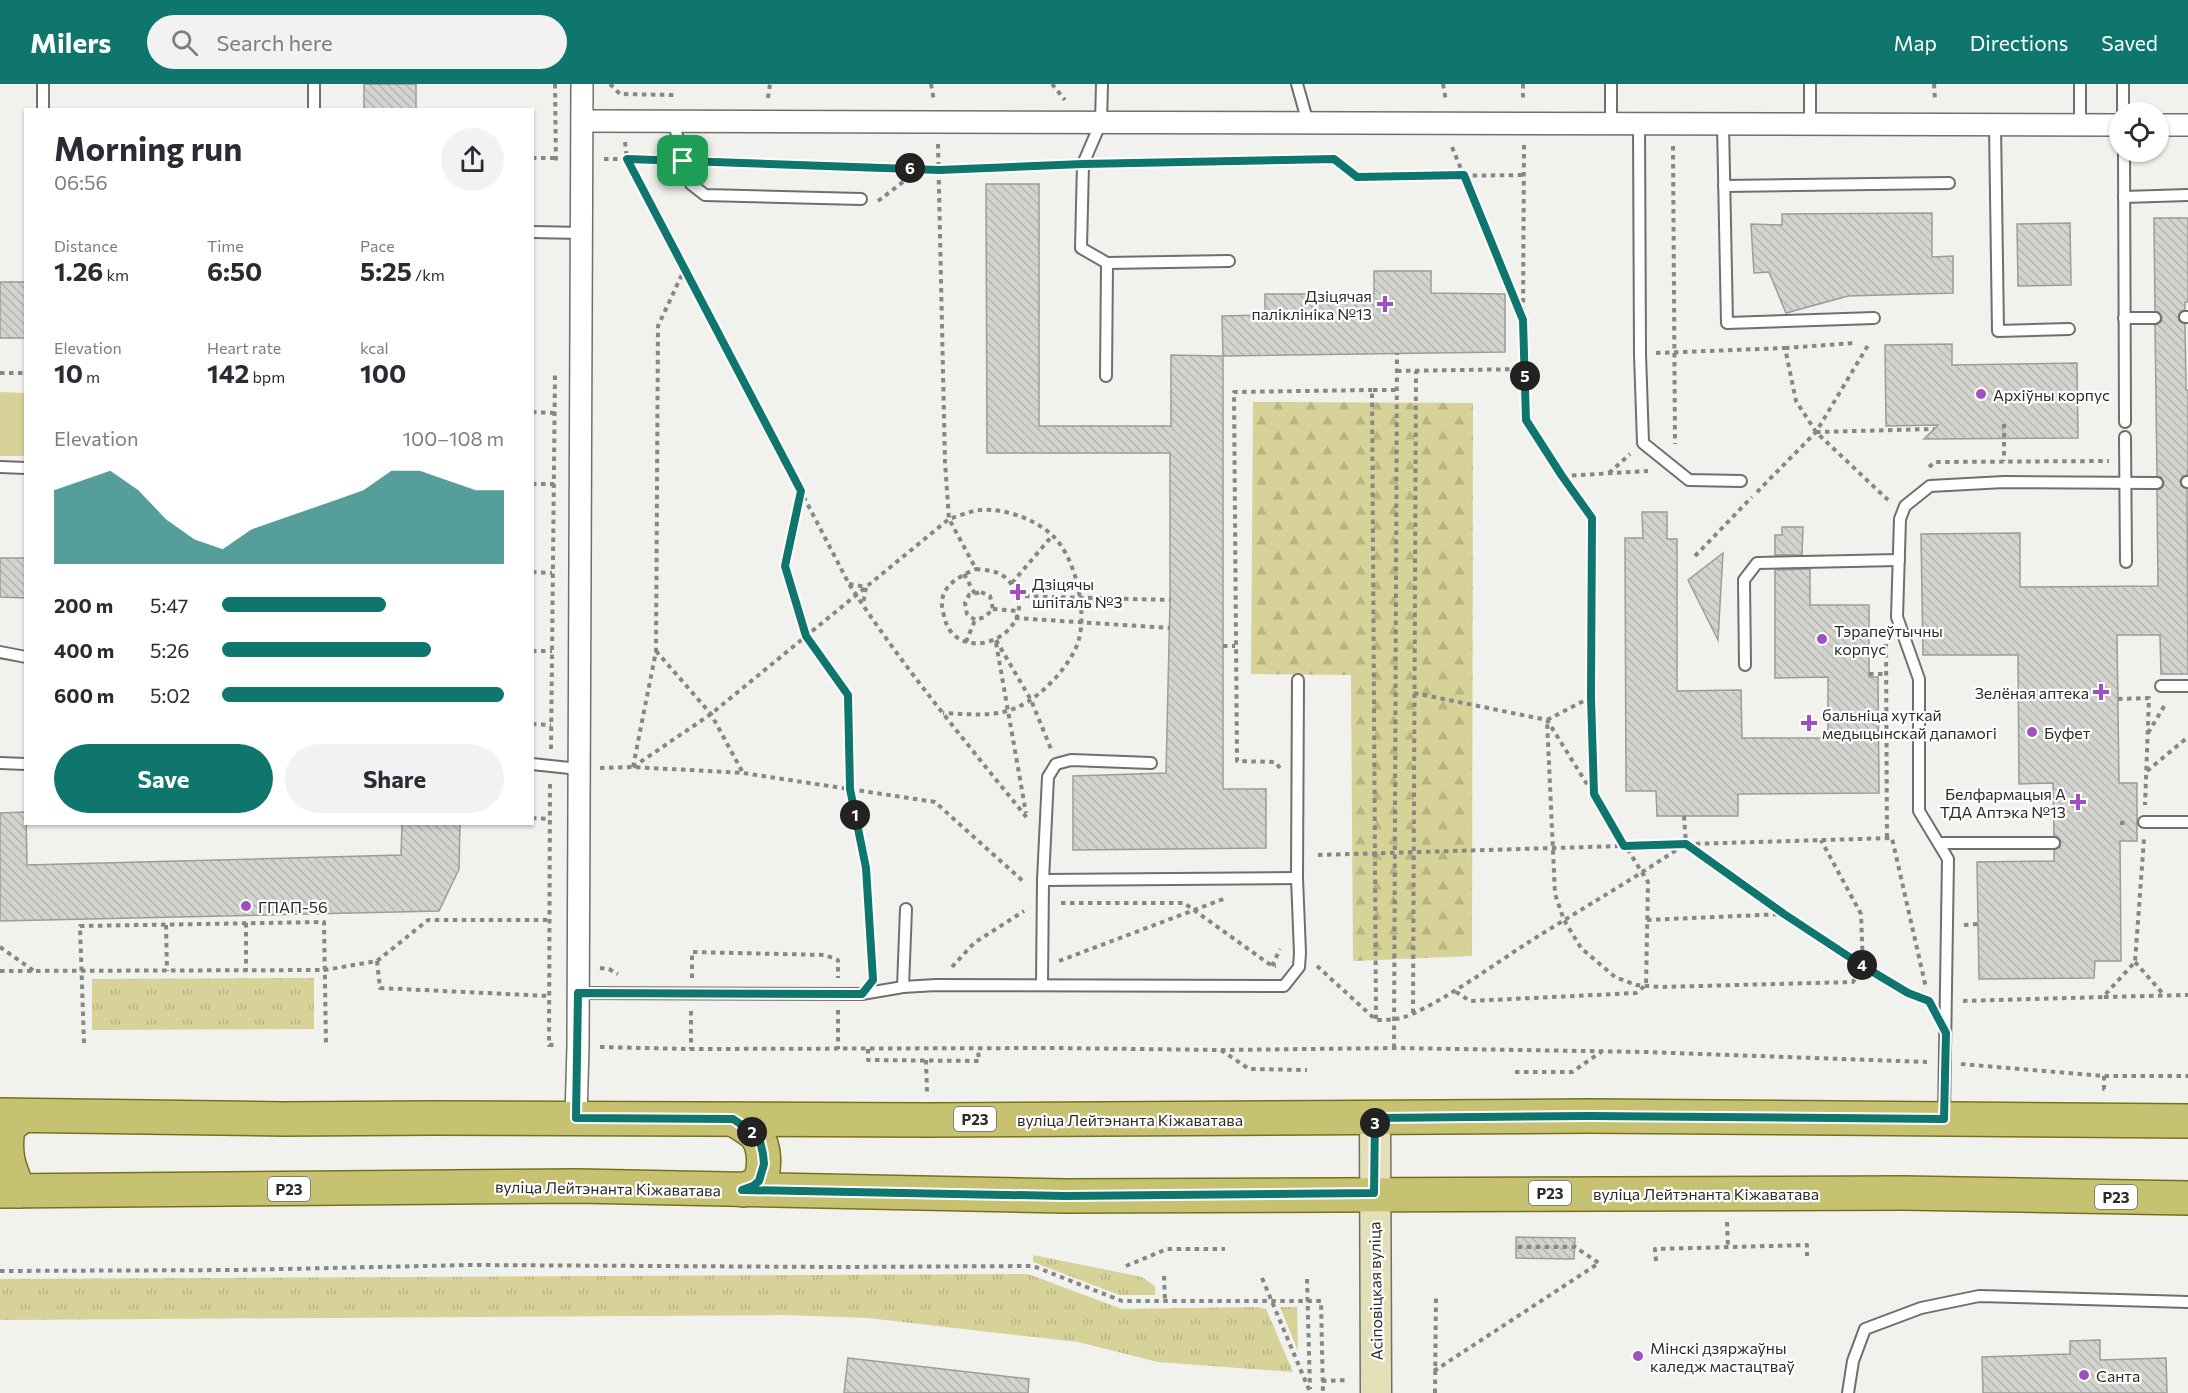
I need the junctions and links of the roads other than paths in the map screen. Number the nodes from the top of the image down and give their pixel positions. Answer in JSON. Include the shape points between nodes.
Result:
{"nodes":[{"id":1,"x":43,"y":84,"type":"edge"},
{"id":2,"x":314,"y":84,"type":"edge"},
{"id":3,"x":582,"y":84,"type":"edge"},
{"id":4,"x":1102,"y":84,"type":"edge"},
{"id":5,"x":1297,"y":84,"type":"edge"},
{"id":6,"x":1611,"y":84,"type":"edge"},
{"id":7,"x":1810,"y":84,"type":"edge"},
{"id":8,"x":2080,"y":84,"type":"edge"},
{"id":9,"x":2123,"y":84,"type":"edge"},
{"id":10,"x":2123,"y":102,"type":"edge"},
{"id":11,"x":43,"y":108,"type":"edge"},
{"id":12,"x":314,"y":108,"type":"edge"},
{"id":13,"x":582,"y":121,"type":"junction"},
{"id":14,"x":673,"y":121,"type":"junction"},
{"id":15,"x":1101,"y":122,"type":"junction"},
{"id":16,"x":1308,"y":123,"type":"junction"},
{"id":17,"x":1611,"y":124,"type":"junction"},
{"id":18,"x":1639,"y":124,"type":"junction"},
{"id":19,"x":1723,"y":124,"type":"junction"},
{"id":20,"x":1810,"y":124,"type":"junction"},
{"id":21,"x":1995,"y":124,"type":"junction"},
{"id":22,"x":2080,"y":125,"type":"junction"},
{"id":23,"x":2109,"y":125,"type":"edge"},
{"id":24,"x":2169,"y":125,"type":"edge"},
{"id":25,"x":2188,"y":125,"type":"edge"},
{"id":26,"x":2124,"y":162,"type":"edge"},
{"id":27,"x":1949,"y":183,"type":"dead end"},
{"id":28,"x":1724,"y":186,"type":"junction"},
{"id":29,"x":2188,"y":195,"type":"edge"},
{"id":30,"x":2124,"y":196,"type":"junction"},
{"id":31,"x":861,"y":199,"type":"dead end"},
{"id":32,"x":534,"y":232,"type":"edge"},
{"id":33,"x":582,"y":233,"type":"junction"},
{"id":34,"x":1229,"y":261,"type":"dead end"},
{"id":35,"x":1107,"y":263,"type":"junction"},
{"id":36,"x":1874,"y":318,"type":"dead end"},
{"id":37,"x":2124,"y":318,"type":"junction"},
{"id":38,"x":2155,"y":318,"type":"dead end"},
{"id":39,"x":2069,"y":329,"type":"dead end"},
{"id":40,"x":1106,"y":376,"type":"dead end"},
{"id":41,"x":2125,"y":422,"type":"dead end"},
{"id":42,"x":2125,"y":437,"type":"dead end"},
{"id":43,"x":0,"y":467,"type":"edge"},
{"id":44,"x":24,"y":468,"type":"edge"},
{"id":45,"x":1741,"y":481,"type":"dead end"},
{"id":46,"x":2125,"y":481,"type":"junction"},
{"id":47,"x":2157,"y":483,"type":"dead end"},
{"id":48,"x":1899,"y":560,"type":"junction"},
{"id":49,"x":2126,"y":562,"type":"dead end"},
{"id":50,"x":0,"y":652,"type":"edge"},
{"id":51,"x":24,"y":657,"type":"edge"},
{"id":52,"x":1745,"y":665,"type":"dead end"},
{"id":53,"x":1298,"y":680,"type":"dead end"},
{"id":54,"x":2161,"y":686,"type":"dead end"},
{"id":55,"x":2188,"y":686,"type":"edge"},
{"id":56,"x":0,"y":763,"type":"edge"},
{"id":57,"x":1151,"y":763,"type":"dead end"},
{"id":58,"x":24,"y":764,"type":"edge"},
{"id":59,"x":534,"y":764,"type":"edge"},
{"id":60,"x":579,"y":769,"type":"junction"},
{"id":61,"x":2144,"y":822,"type":"road end"},
{"id":62,"x":2188,"y":822,"type":"edge"},
{"id":63,"x":1939,"y":843,"type":"junction"},
{"id":64,"x":2054,"y":843,"type":"dead end"},
{"id":65,"x":1297,"y":878,"type":"junction"},
{"id":66,"x":1043,"y":880,"type":"junction"},
{"id":67,"x":906,"y":909,"type":"dead end"},
{"id":68,"x":1042,"y":984,"type":"junction"},
{"id":69,"x":903,"y":987,"type":"junction"},
{"id":70,"x":578,"y":993,"type":"junction"},
{"id":71,"x":11,"y":1115,"type":"edge"},
{"id":72,"x":576,"y":1118,"type":"junction"},
{"id":73,"x":1375,"y":1118,"type":"junction"},
{"id":74,"x":733,"y":1119,"type":"junction"},
{"id":75,"x":1944,"y":1119,"type":"junction"},
{"id":76,"x":2188,"y":1121,"type":"edge"},
{"id":77,"x":742,"y":1190,"type":"junction"},
{"id":78,"x":10,"y":1191,"type":"edge"},
{"id":79,"x":1374,"y":1193,"type":"junction"},
{"id":80,"x":2188,"y":1198,"type":"edge"},
{"id":81,"x":2188,"y":1302,"type":"edge"},
{"id":82,"x":1376,"y":1393,"type":"edge"},
{"id":83,"x":1848,"y":1393,"type":"edge"}],
"edges":[{"from":1,"to":11,"type":"lane"},
{"from":2,"to":12,"type":"lane"},
{"from":3,"to":13,"type":"street"},
{"from":4,"to":15,"type":"lane"},
{"from":5,"to":16,"type":"lane"},
{"from":6,"to":17,"type":"lane"},
{"from":7,"to":20,"type":"lane"},
{"from":8,"to":22,"type":"lane"},
{"from":9,"to":10,"type":"lane"},
{"from":13,"to":14,"type":"street"},
{"from":13,"to":33,"type":"street"},
{"from":14,"to":15,"type":"street"},
{"from":14,"to":31,"type":"lane","via":[[691,184],[705,195]]},
{"from":15,"to":16,"type":"street"},
{"from":15,"to":35,"type":"lane","via":[[1083,164],[1081,248]]},
{"from":16,"to":17,"type":"street"},
{"from":17,"to":18,"type":"street"},
{"from":18,"to":19,"type":"street"},
{"from":18,"to":45,"type":"lane","via":[[1643,443],[1689,480]]},
{"from":19,"to":20,"type":"street"},
{"from":19,"to":28,"type":"lane"},
{"from":20,"to":21,"type":"street"},
{"from":21,"to":22,"type":"street"},
{"from":21,"to":39,"type":"lane","via":[[1998,331]]},
{"from":22,"to":23,"type":"street"},
{"from":24,"to":25,"type":"street"},
{"from":26,"to":30,"type":"lane"},
{"from":27,"to":28,"type":"lane"},
{"from":28,"to":36,"type":"lane","via":[[1727,323]]},
{"from":29,"to":30,"type":"lane"},
{"from":30,"to":37,"type":"lane"},
{"from":32,"to":33,"type":"lane"},
{"from":33,"to":60,"type":"street"},
{"from":34,"to":35,"type":"lane"},
{"from":35,"to":40,"type":"lane"},
{"from":37,"to":38,"type":"lane"},
{"from":37,"to":41,"type":"lane"},
{"from":42,"to":46,"type":"lane"},
{"from":43,"to":44,"type":"lane"},
{"from":46,"to":47,"type":"lane"},
{"from":46,"to":48,"type":"lane","via":[[1930,486],[1905,506],[1900,519]]},
{"from":46,"to":49,"type":"lane"},
{"from":48,"to":52,"type":"lane","via":[[1756,562],[1744,580]]},
{"from":48,"to":63,"type":"lane","via":[[1897,617],[1919,679],[1919,811]]},
{"from":50,"to":51,"type":"lane"},
{"from":53,"to":65,"type":"lane"},
{"from":54,"to":55,"type":"lane"},
{"from":56,"to":58,"type":"lane"},
{"from":57,"to":66,"type":"lane","via":[[1071,760],[1056,764],[1048,777]]},
{"from":59,"to":60,"type":"lane"},
{"from":60,"to":70,"type":"street"},
{"from":61,"to":62,"type":"lane"},
{"from":63,"to":64,"type":"lane"},
{"from":63,"to":75,"type":"lane","via":[[1948,859]]},
{"from":65,"to":66,"type":"lane"},
{"from":65,"to":68,"type":"lane","via":[[1299,967],[1284,986]]},
{"from":66,"to":68,"type":"lane"},
{"from":67,"to":69,"type":"lane"},
{"from":68,"to":69,"type":"lane"},
{"from":69,"to":70,"type":"lane","via":[[862,994],[691,988]]},
{"from":70,"to":72,"type":"street"},
{"from":71,"to":72,"type":"main road","name":"вуліца Лейтэнанта Кіжаватава","number":"Р23"},
{"from":71,"to":78,"type":"main road","via":[[5,1147]]},
{"from":72,"to":74,"type":"main road","name":"вуліца Лейтэнанта Кіжаватава","number":"Р23"},
{"from":73,"to":74,"type":"main road","name":"вуліца Лейтэнанта Кіжаватава","number":"Р23"},
{"from":73,"to":75,"type":"main road","name":"вуліца Лейтэнанта Кіжаватава","number":"Р23"},
{"from":73,"to":79,"type":"main road","name":"Асіповіцкая вуліца"},
{"from":74,"to":77,"type":"main road","via":[[755,1134],[763,1154],[759,1181]]},
{"from":75,"to":76,"type":"main road","name":"вуліца Лейтэнанта Кіжаватава","number":"Р23"},
{"from":77,"to":78,"type":"main road","name":"вуліца Лейтэнанта Кіжаватава","number":"Р23","via":[[499,1186]]},
{"from":77,"to":79,"type":"main road","name":"вуліца Лейтэнанта Кіжаватава","number":"Р23","via":[[1065,1196]]},
{"from":79,"to":80,"type":"main road","name":"вуліца Лейтэнанта Кіжаватава","number":"Р23","via":[[1903,1193]]},
{"from":79,"to":82,"type":"main road","name":"Асіповіцкая вуліца"},
{"from":81,"to":83,"type":"lane","via":[[1979,1296],[1921,1308],[1864,1329]]}]}
